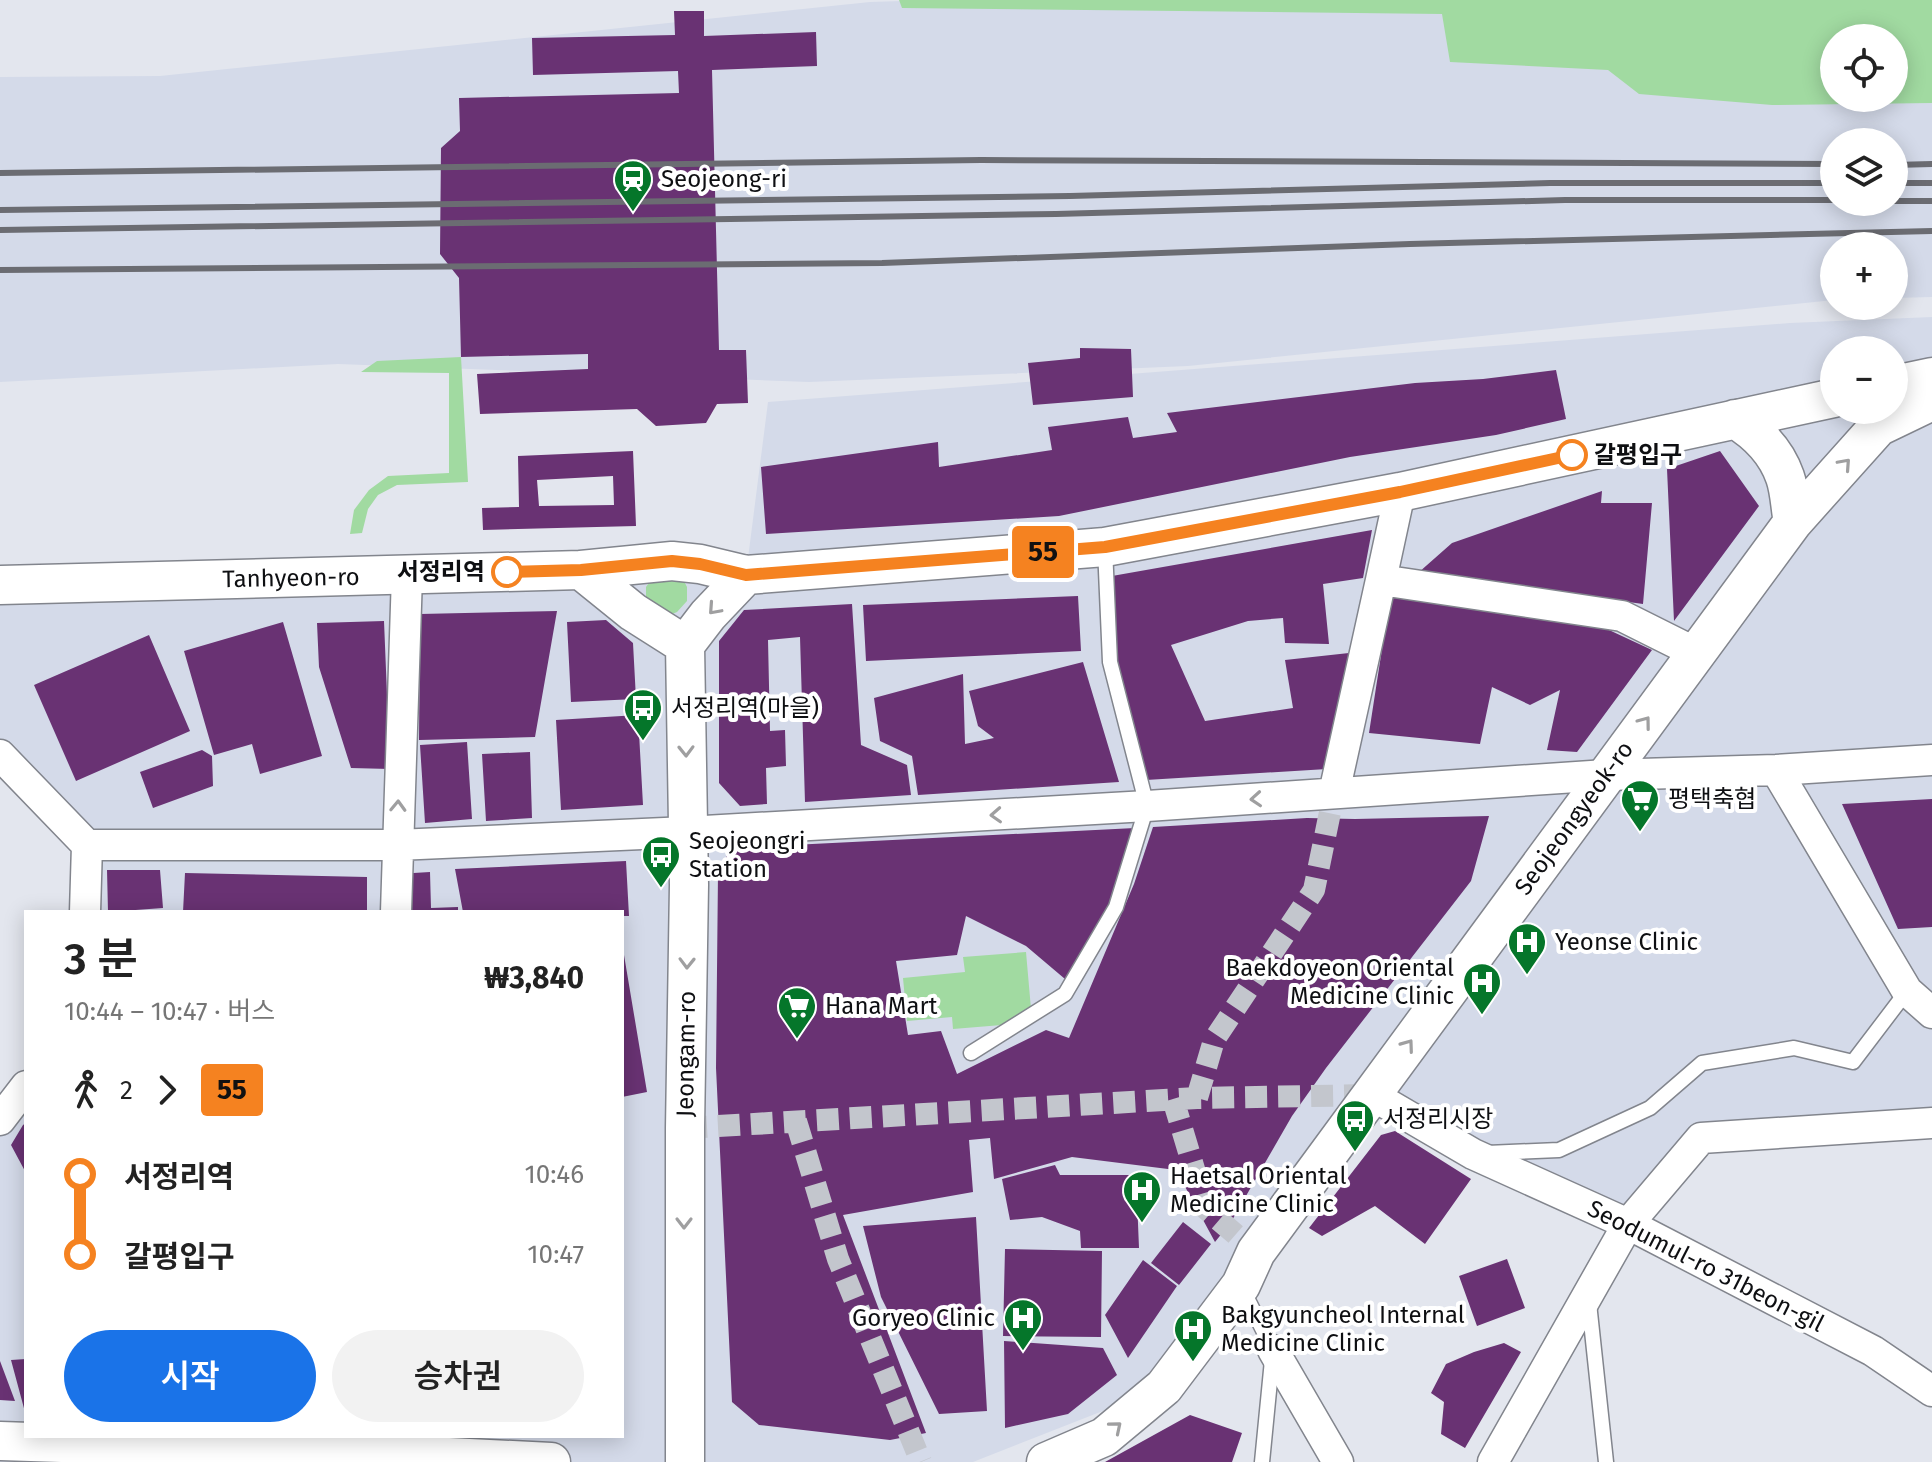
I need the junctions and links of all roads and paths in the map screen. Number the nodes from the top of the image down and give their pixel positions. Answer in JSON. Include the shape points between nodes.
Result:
{"nodes":[{"id":1,"x":1932,"y":377,"type":"edge"},
{"id":2,"x":1908,"y":382,"type":"edge"},
{"id":3,"x":1820,"y":401,"type":"edge"},
{"id":4,"x":1932,"y":401,"type":"edge"},
{"id":5,"x":1735,"y":419,"type":"junction"},
{"id":6,"x":1400,"y":492,"type":"junction"},
{"id":7,"x":1793,"y":522,"type":"junction"},
{"id":8,"x":1105,"y":547,"type":"junction"},
{"id":9,"x":638,"y":563,"type":"junction"},
{"id":10,"x":581,"y":570,"type":"junction"},
{"id":11,"x":407,"y":575,"type":"junction"},
{"id":12,"x":746,"y":575,"type":"junction"},
{"id":13,"x":1381,"y":580,"type":"junction"},
{"id":14,"x":0,"y":585,"type":"edge"},
{"id":15,"x":633,"y":612,"type":"junction"},
{"id":16,"x":685,"y":645,"type":"junction"},
{"id":17,"x":1696,"y":653,"type":"junction"},
{"id":18,"x":0,"y":755,"type":"edge"},
{"id":19,"x":1932,"y":760,"type":"edge"},
{"id":20,"x":1776,"y":770,"type":"junction"},
{"id":21,"x":1606,"y":775,"type":"junction"},
{"id":22,"x":1334,"y":793,"type":"junction"},
{"id":23,"x":1147,"y":806,"type":"junction"},
{"id":24,"x":687,"y":832,"type":"junction"},
{"id":25,"x":87,"y":845,"type":"junction"},
{"id":26,"x":397,"y":845,"type":"junction"},
{"id":27,"x":85,"y":910,"type":"edge"},
{"id":28,"x":396,"y":910,"type":"edge"},
{"id":29,"x":1907,"y":991,"type":"junction"},
{"id":30,"x":1932,"y":1013,"type":"edge"},
{"id":31,"x":971,"y":1053,"type":"dead end"},
{"id":32,"x":24,"y":1089,"type":"edge"},
{"id":33,"x":1372,"y":1095,"type":"junction"},
{"id":34,"x":0,"y":1120,"type":"edge"},
{"id":35,"x":1932,"y":1123,"type":"edge"},
{"id":36,"x":1473,"y":1154,"type":"junction"},
{"id":37,"x":1628,"y":1224,"type":"junction"},
{"id":38,"x":1241,"y":1285,"type":"junction"},
{"id":39,"x":1588,"y":1292,"type":"junction"},
{"id":40,"x":1273,"y":1350,"type":"junction"},
{"id":41,"x":1932,"y":1391,"type":"edge"},
{"id":42,"x":63,"y":1440,"type":"edge"},
{"id":43,"x":0,"y":1441,"type":"edge"},
{"id":44,"x":381,"y":1452,"type":"edge"},
{"id":45,"x":551,"y":1462,"type":"edge"},
{"id":46,"x":685,"y":1462,"type":"edge"},
{"id":47,"x":1046,"y":1462,"type":"edge"},
{"id":48,"x":1262,"y":1462,"type":"edge"},
{"id":49,"x":1338,"y":1462,"type":"edge"},
{"id":50,"x":1493,"y":1462,"type":"edge"},
{"id":51,"x":1606,"y":1462,"type":"edge"}],
"edges":[{"from":1,"to":2,"type":"street"},
{"from":3,"to":5,"type":"street","name":"Tanhyeon-ro"},
{"from":7,"to":4,"type":"street","name":"Seojeongyeok-ro","one_way":true,"via":[[1878,427]]},
{"from":5,"to":6,"type":"street","name":"Tanhyeon-ro"},
{"from":5,"to":7,"type":"street","via":[[1768,446],[1785,478]]},
{"from":6,"to":8,"type":"street","name":"Tanhyeon-ro"},
{"from":6,"to":13,"type":"street"},
{"from":7,"to":17,"type":"street","name":"Seojeongyeok-ro"},
{"from":8,"to":12,"type":"street","name":"Tanhyeon-ro"},
{"from":8,"to":23,"type":"lane","via":[[1110,662]]},
{"from":9,"to":10,"type":"street","name":"Tanhyeon-ro"},
{"from":9,"to":12,"type":"street","name":"Tanhyeon-ro","via":[[686,562]]},
{"from":9,"to":15,"type":"street"},
{"from":10,"to":11,"type":"street","name":"Tanhyeon-ro"},
{"from":10,"to":15,"type":"street"},
{"from":11,"to":14,"type":"street","name":"Tanhyeon-ro"},
{"from":26,"to":11,"type":"street","one_way":true},
{"from":12,"to":16,"type":"street","one_way":true},
{"from":13,"to":17,"type":"street","via":[[1622,616]]},
{"from":13,"to":22,"type":"street"},
{"from":15,"to":16,"type":"street"},
{"from":16,"to":24,"type":"street","name":"Jeongam-ro","one_way":true},
{"from":21,"to":17,"type":"street","name":"Seojeongyeok-ro","one_way":true},
{"from":18,"to":25,"type":"street"},
{"from":19,"to":20,"type":"street"},
{"from":20,"to":21,"type":"street"},
{"from":20,"to":29,"type":"street"},
{"from":21,"to":22,"type":"street"},
{"from":33,"to":21,"type":"street","name":"Seojeongyeok-ro","one_way":true},
{"from":22,"to":23,"type":"street","one_way":true},
{"from":23,"to":24,"type":"street","one_way":true},
{"from":23,"to":31,"type":"lane","via":[[1116,907],[1065,994]]},
{"from":24,"to":26,"type":"street"},
{"from":24,"to":46,"type":"street","name":"Jeongam-ro","one_way":true},
{"from":25,"to":26,"type":"street"},
{"from":25,"to":27,"type":"street"},
{"from":26,"to":28,"type":"street"},
{"from":29,"to":30,"type":"street"},
{"from":29,"to":36,"type":"lane","via":[[1853,1062],[1794,1048],[1702,1063],[1650,1108],[1559,1150]]},
{"from":32,"to":34,"type":"street"},
{"from":33,"to":36,"type":"street","name":"Seodumul-ro 31beon-gil"},
{"from":33,"to":38,"type":"street","name":"Seojeongyeok-ro","via":[[1256,1252]]},
{"from":35,"to":37,"type":"street","via":[[1701,1138]]},
{"from":36,"to":37,"type":"street","name":"Seodumul-ro 31beon-gil"},
{"from":37,"to":39,"type":"street"},
{"from":37,"to":41,"type":"street","name":"Seodumul-ro 31beon-gil","via":[[1873,1351]]},
{"from":38,"to":40,"type":"lane"},
{"from":47,"to":38,"type":"street","name":"Seojeongyeok-ro","one_way":true,"via":[[1104,1437],[1164,1387]]},
{"from":39,"to":50,"type":"street"},
{"from":39,"to":51,"type":"lane"},
{"from":40,"to":48,"type":"lane"},
{"from":40,"to":49,"type":"street"},
{"from":42,"to":43,"type":"street"},
{"from":42,"to":44,"type":"street"},
{"from":44,"to":45,"type":"street"}]}
